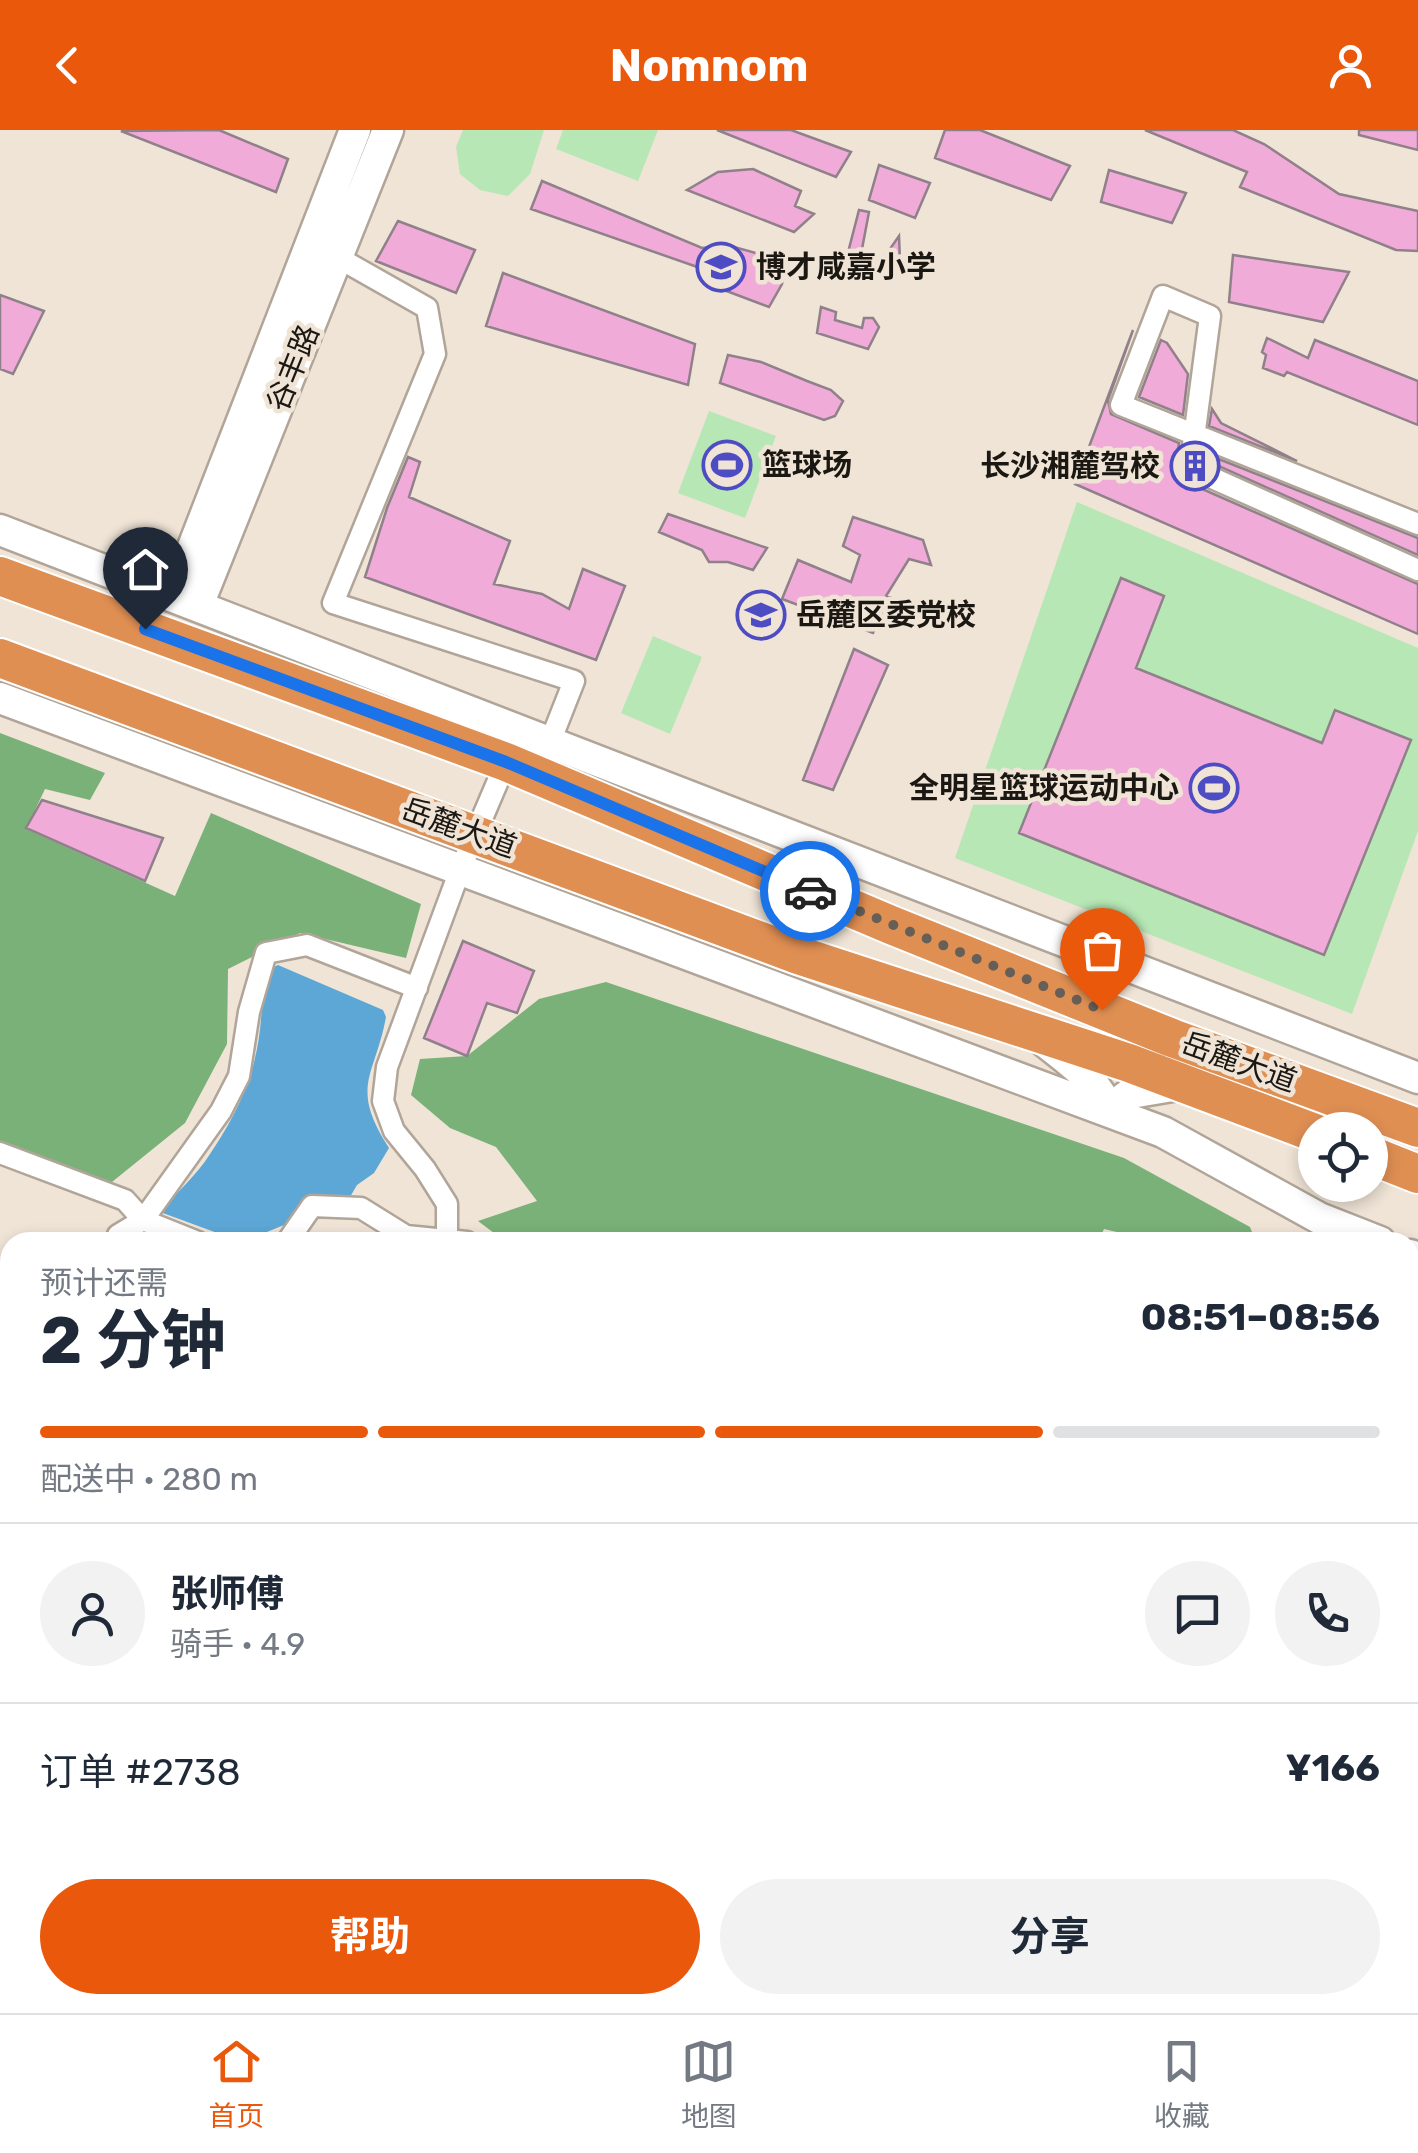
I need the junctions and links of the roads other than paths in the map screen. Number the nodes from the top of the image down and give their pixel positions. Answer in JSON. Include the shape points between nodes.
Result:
{"nodes":[{"id":1,"x":355,"y":130,"type":"edge"},
{"id":2,"x":388,"y":130,"type":"edge"},
{"id":3,"x":337,"y":257,"type":"junction"},
{"id":4,"x":1194,"y":436,"type":"junction"},
{"id":5,"x":1418,"y":524,"type":"edge"},
{"id":6,"x":0,"y":530,"type":"edge"},
{"id":7,"x":1418,"y":570,"type":"edge"},
{"id":8,"x":0,"y":576,"type":"edge"},
{"id":9,"x":186,"y":600,"type":"junction"},
{"id":10,"x":0,"y":658,"type":"edge"},
{"id":11,"x":0,"y":698,"type":"edge"},
{"id":12,"x":550,"y":742,"type":"junction"},
{"id":13,"x":506,"y":762,"type":"junction"},
{"id":14,"x":475,"y":834,"type":"junction"},
{"id":15,"x":460,"y":870,"type":"junction"},
{"id":16,"x":417,"y":988,"type":"junction"},
{"id":17,"x":1031,"y":1030,"type":"junction"},
{"id":18,"x":1418,"y":1078,"type":"edge"},
{"id":19,"x":1188,"y":1083,"type":"junction"},
{"id":20,"x":1108,"y":1110,"type":"junction"},
{"id":21,"x":1298,"y":1126,"type":"edge"},
{"id":22,"x":1418,"y":1128,"type":"edge"},
{"id":23,"x":0,"y":1152,"type":"edge"},
{"id":24,"x":1388,"y":1162,"type":"edge"},
{"id":25,"x":1418,"y":1174,"type":"edge"},
{"id":26,"x":143,"y":1220,"type":"junction"},
{"id":27,"x":123,"y":1232,"type":"edge"},
{"id":28,"x":173,"y":1232,"type":"edge"},
{"id":29,"x":294,"y":1232,"type":"edge"},
{"id":30,"x":393,"y":1232,"type":"edge"},
{"id":31,"x":455,"y":1232,"type":"edge"},
{"id":32,"x":1354,"y":1232,"type":"edge"}],
"edges":[{"from":1,"to":9,"type":"street","name":"谷丰路"},
{"from":2,"to":3,"type":"street","name":"谷丰路"},
{"from":3,"to":9,"type":"street","name":"谷丰路"},
{"from":3,"to":12,"type":"street","via":[[427,308],[434,354],[332,602],[574,680]]},
{"from":4,"to":4,"type":"street","via":[[1210,316],[1163,296],[1121,405]]},
{"from":4,"to":5,"type":"street"},
{"from":4,"to":7,"type":"street","via":[[1190,468]]},
{"from":6,"to":9,"type":"street"},
{"from":8,"to":13,"type":"highway","name":"岳麓大道"},
{"from":9,"to":12,"type":"street"},
{"from":10,"to":14,"type":"highway","name":"岳麓大道"},
{"from":11,"to":15,"type":"street"},
{"from":12,"to":18,"type":"street"},
{"from":13,"to":14,"type":"street"},
{"from":13,"to":22,"type":"highway","name":"岳麓大道","via":[[926,940]]},
{"from":14,"to":15,"type":"street"},
{"from":14,"to":17,"type":"highway","name":"岳麓大道","via":[[798,955]]},
{"from":15,"to":16,"type":"street"},
{"from":15,"to":20,"type":"street"},
{"from":16,"to":26,"type":"street","via":[[307,945],[266,953],[239,1076]]},
{"from":16,"to":31,"type":"street","via":[[382,1101],[394,1132],[447,1204]]},
{"from":17,"to":19,"type":"highway","name":"岳麓大道"},
{"from":17,"to":20,"type":"street","via":[[1090,1078]]},
{"from":19,"to":20,"type":"street","via":[[1131,1093]]},
{"from":19,"to":21,"type":"highway","name":"岳麓大道"},
{"from":20,"to":32,"type":"street"},
{"from":23,"to":26,"type":"street","via":[[124,1200]]},
{"from":24,"to":25,"type":"highway"},
{"from":26,"to":27,"type":"street"},
{"from":26,"to":28,"type":"street"},
{"from":29,"to":30,"type":"street","via":[[312,1206],[360,1208]]}]}
